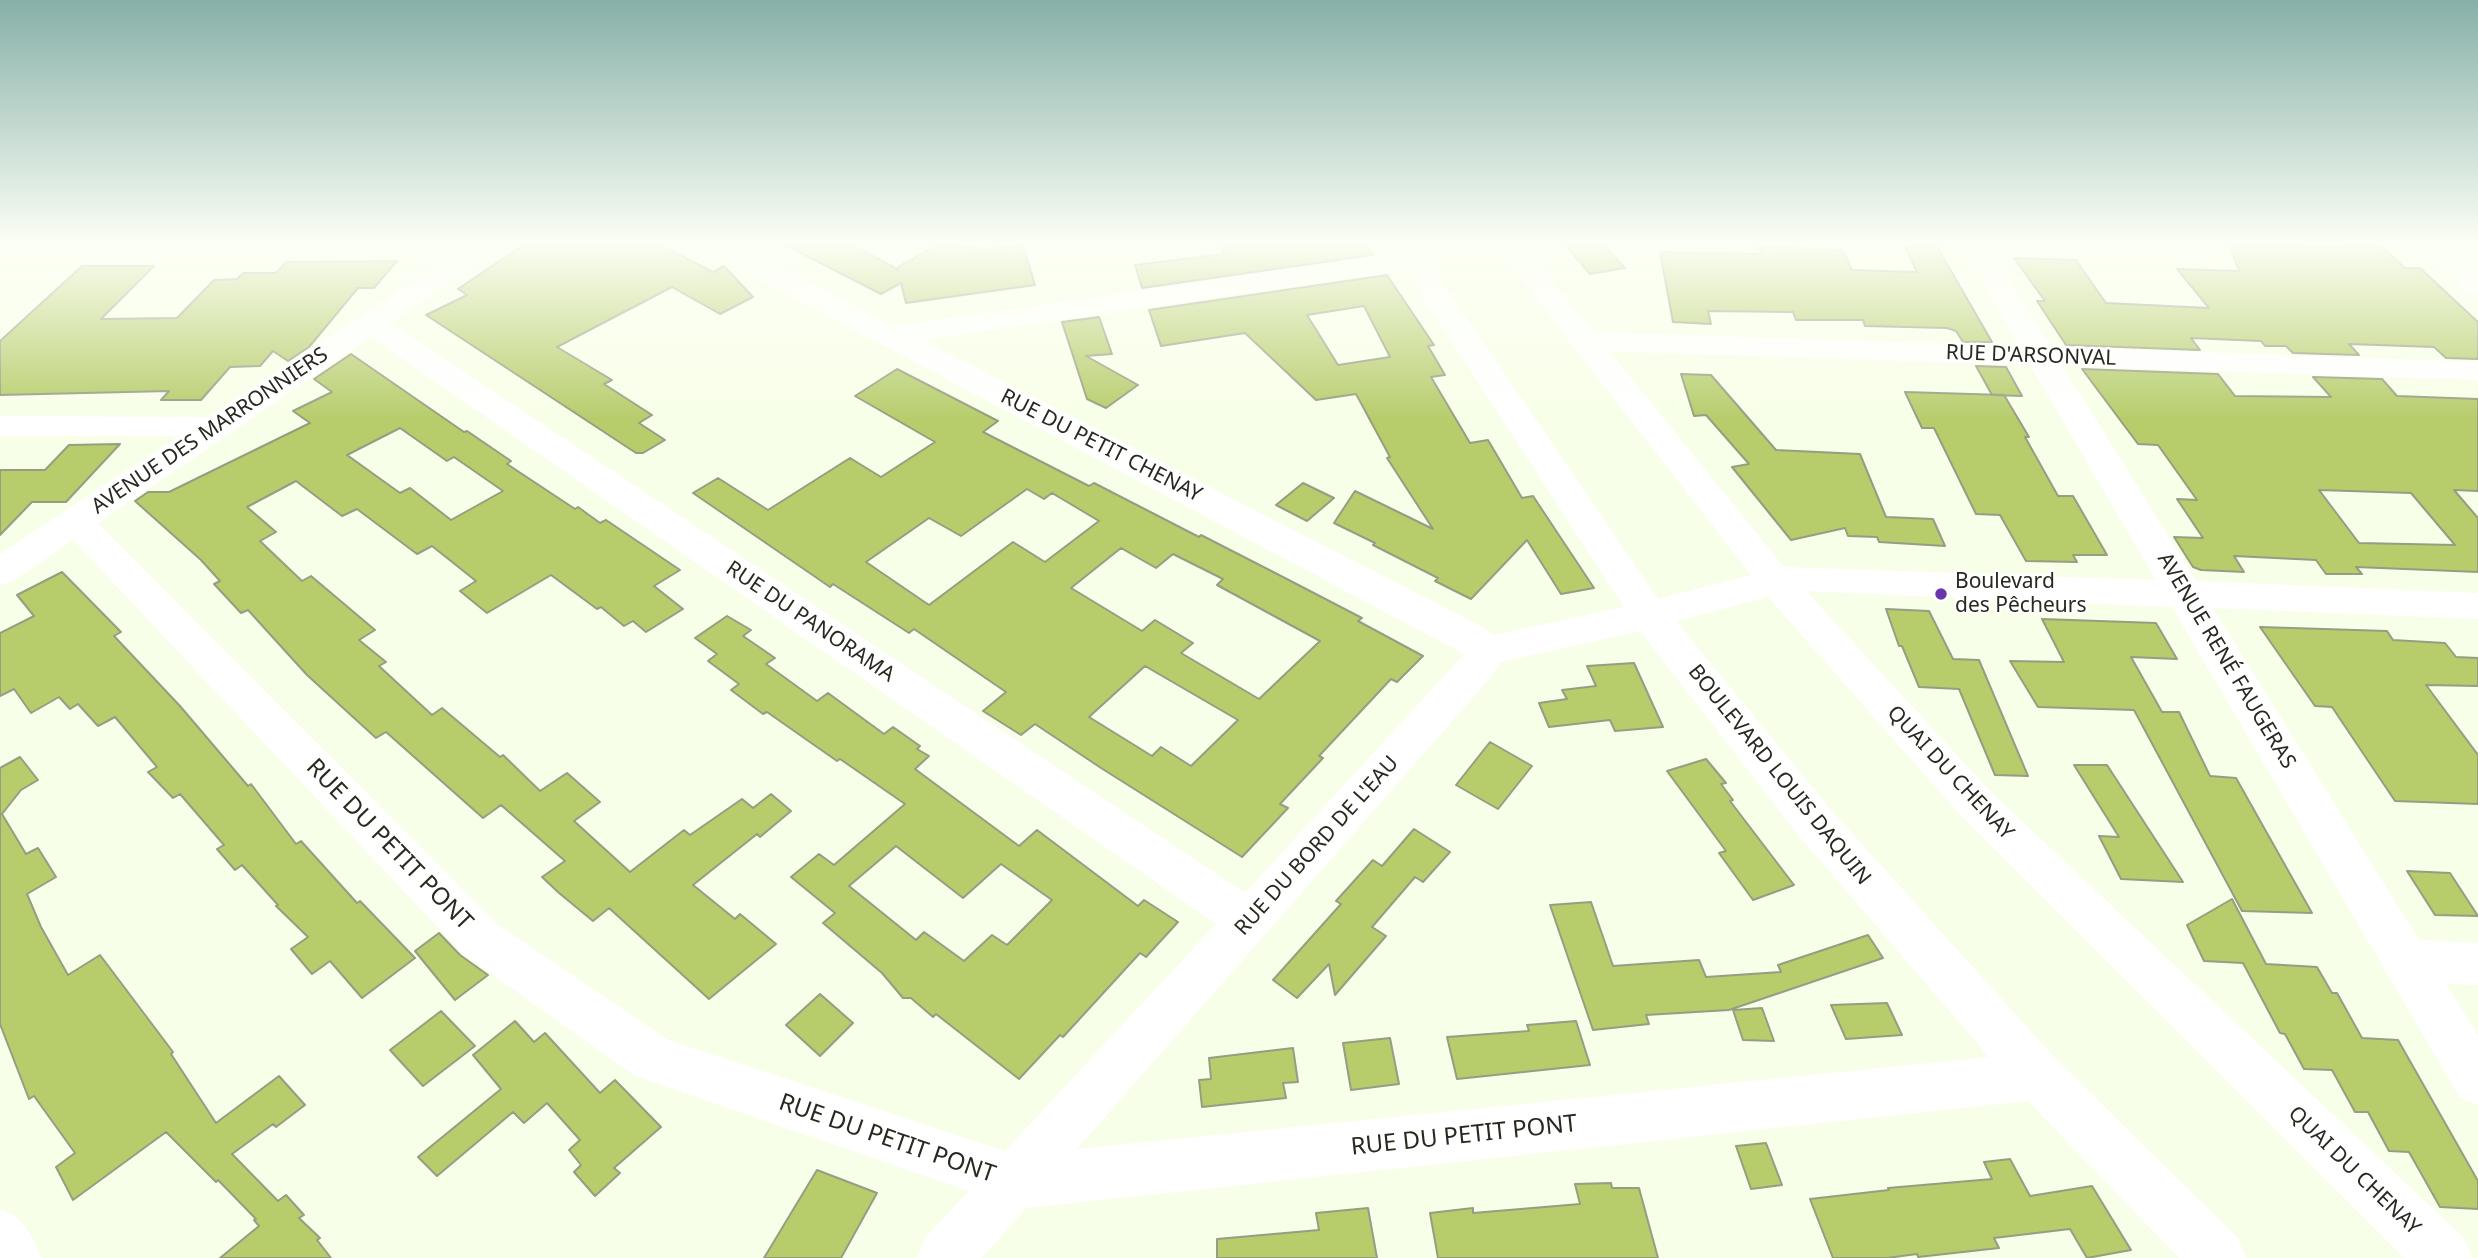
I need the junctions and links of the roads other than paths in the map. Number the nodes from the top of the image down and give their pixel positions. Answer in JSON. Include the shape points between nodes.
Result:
{"nodes":[{"id":1,"x":403,"y":302,"type":"edge"},
{"id":2,"x":823,"y":302,"type":"edge"},
{"id":3,"x":1097,"y":302,"type":"edge"},
{"id":4,"x":1441,"y":302,"type":"edge"},
{"id":5,"x":1553,"y":302,"type":"edge"},
{"id":6,"x":2008,"y":302,"type":"edge"},
{"id":7,"x":372,"y":323,"type":"junction"},
{"id":8,"x":888,"y":336,"type":"junction"},
{"id":9,"x":1584,"y":341,"type":"junction"},
{"id":10,"x":2041,"y":356,"type":"junction"},
{"id":11,"x":2478,"y":371,"type":"edge"},
{"id":12,"x":0,"y":426,"type":"edge"},
{"id":13,"x":213,"y":427,"type":"junction"},
{"id":14,"x":76,"y":522,"type":"junction"},
{"id":15,"x":0,"y":572,"type":"edge"},
{"id":16,"x":1775,"y":581,"type":"junction"},
{"id":17,"x":2186,"y":594,"type":"junction"},
{"id":18,"x":2478,"y":606,"type":"edge"},
{"id":19,"x":1649,"y":615,"type":"junction"},
{"id":20,"x":1488,"y":651,"type":"junction"},
{"id":21,"x":1249,"y":921,"type":"junction"},
{"id":22,"x":2407,"y":961,"type":"junction"},
{"id":23,"x":2478,"y":964,"type":"edge"},
{"id":24,"x":2038,"y":1076,"type":"junction"},
{"id":25,"x":2478,"y":1081,"type":"edge"},
{"id":26,"x":1011,"y":1183,"type":"junction"},
{"id":27,"x":0,"y":1237,"type":"edge"},
{"id":28,"x":14,"y":1258,"type":"edge"},
{"id":29,"x":945,"y":1258,"type":"edge"},
{"id":30,"x":2218,"y":1258,"type":"edge"},
{"id":31,"x":2444,"y":1258,"type":"edge"}],
"edges":[{"from":1,"to":7,"type":"street","name":"AVENUE DES MARRONNIERS"},
{"from":2,"to":8,"type":"street","name":"RUE DU PETIT CHENAY"},
{"from":3,"to":8,"type":"street"},
{"from":4,"to":19,"type":"street","name":"BOULEVARD LOUIS DAQUIN"},
{"from":5,"to":9,"type":"street","name":"QUAI DU CHENAY"},
{"from":6,"to":10,"type":"street","name":"AVENUE RENÉ FAUGERAS"},
{"from":7,"to":13,"type":"street","name":"AVENUE DES MARRONNIERS"},
{"from":7,"to":21,"type":"street","name":"RUE DU PANORAMA"},
{"from":8,"to":20,"type":"street","name":"RUE DU PETIT CHENAY"},
{"from":9,"to":10,"type":"street","name":"RUE D'ARSONVAL"},
{"from":9,"to":16,"type":"street","name":"QUAI DU CHENAY"},
{"from":10,"to":11,"type":"street","name":"RUE D'ARSONVAL"},
{"from":10,"to":17,"type":"street","name":"AVENUE RENÉ FAUGERAS"},
{"from":12,"to":13,"type":"street"},
{"from":13,"to":14,"type":"street","name":"AVENUE DES MARRONNIERS"},
{"from":14,"to":15,"type":"street","name":"AVENUE DES MARRONNIERS"},
{"from":14,"to":26,"type":"street","name":"RUE DU PETIT PONT","via":[[479,938],[653,1059],[986,1170]]},
{"from":16,"to":17,"type":"street","via":[[1791,578]]},
{"from":16,"to":19,"type":"street"},
{"from":16,"to":31,"type":"street","name":"QUAI DU CHENAY","via":[[1976,804]]},
{"from":17,"to":18,"type":"street"},
{"from":17,"to":22,"type":"street","name":"AVENUE RENÉ FAUGERAS"},
{"from":19,"to":20,"type":"street"},
{"from":19,"to":24,"type":"street","name":"BOULEVARD LOUIS DAQUIN","via":[[1815,823]]},
{"from":20,"to":21,"type":"street","name":"RUE DU BORD DE L'EAU"},
{"from":21,"to":26,"type":"street","name":"RUE DU BORD DE L'EAU"},
{"from":22,"to":23,"type":"street"},
{"from":22,"to":25,"type":"street","name":"AVENUE RENÉ FAUGERAS"},
{"from":24,"to":26,"type":"street","name":"RUE DU PETIT PONT"},
{"from":24,"to":30,"type":"street","name":"BOULEVARD LOUIS DAQUIN"},
{"from":26,"to":29,"type":"street","name":"RUE DU BORD DE L'EAU"},
{"from":27,"to":28,"type":"street"}]}
